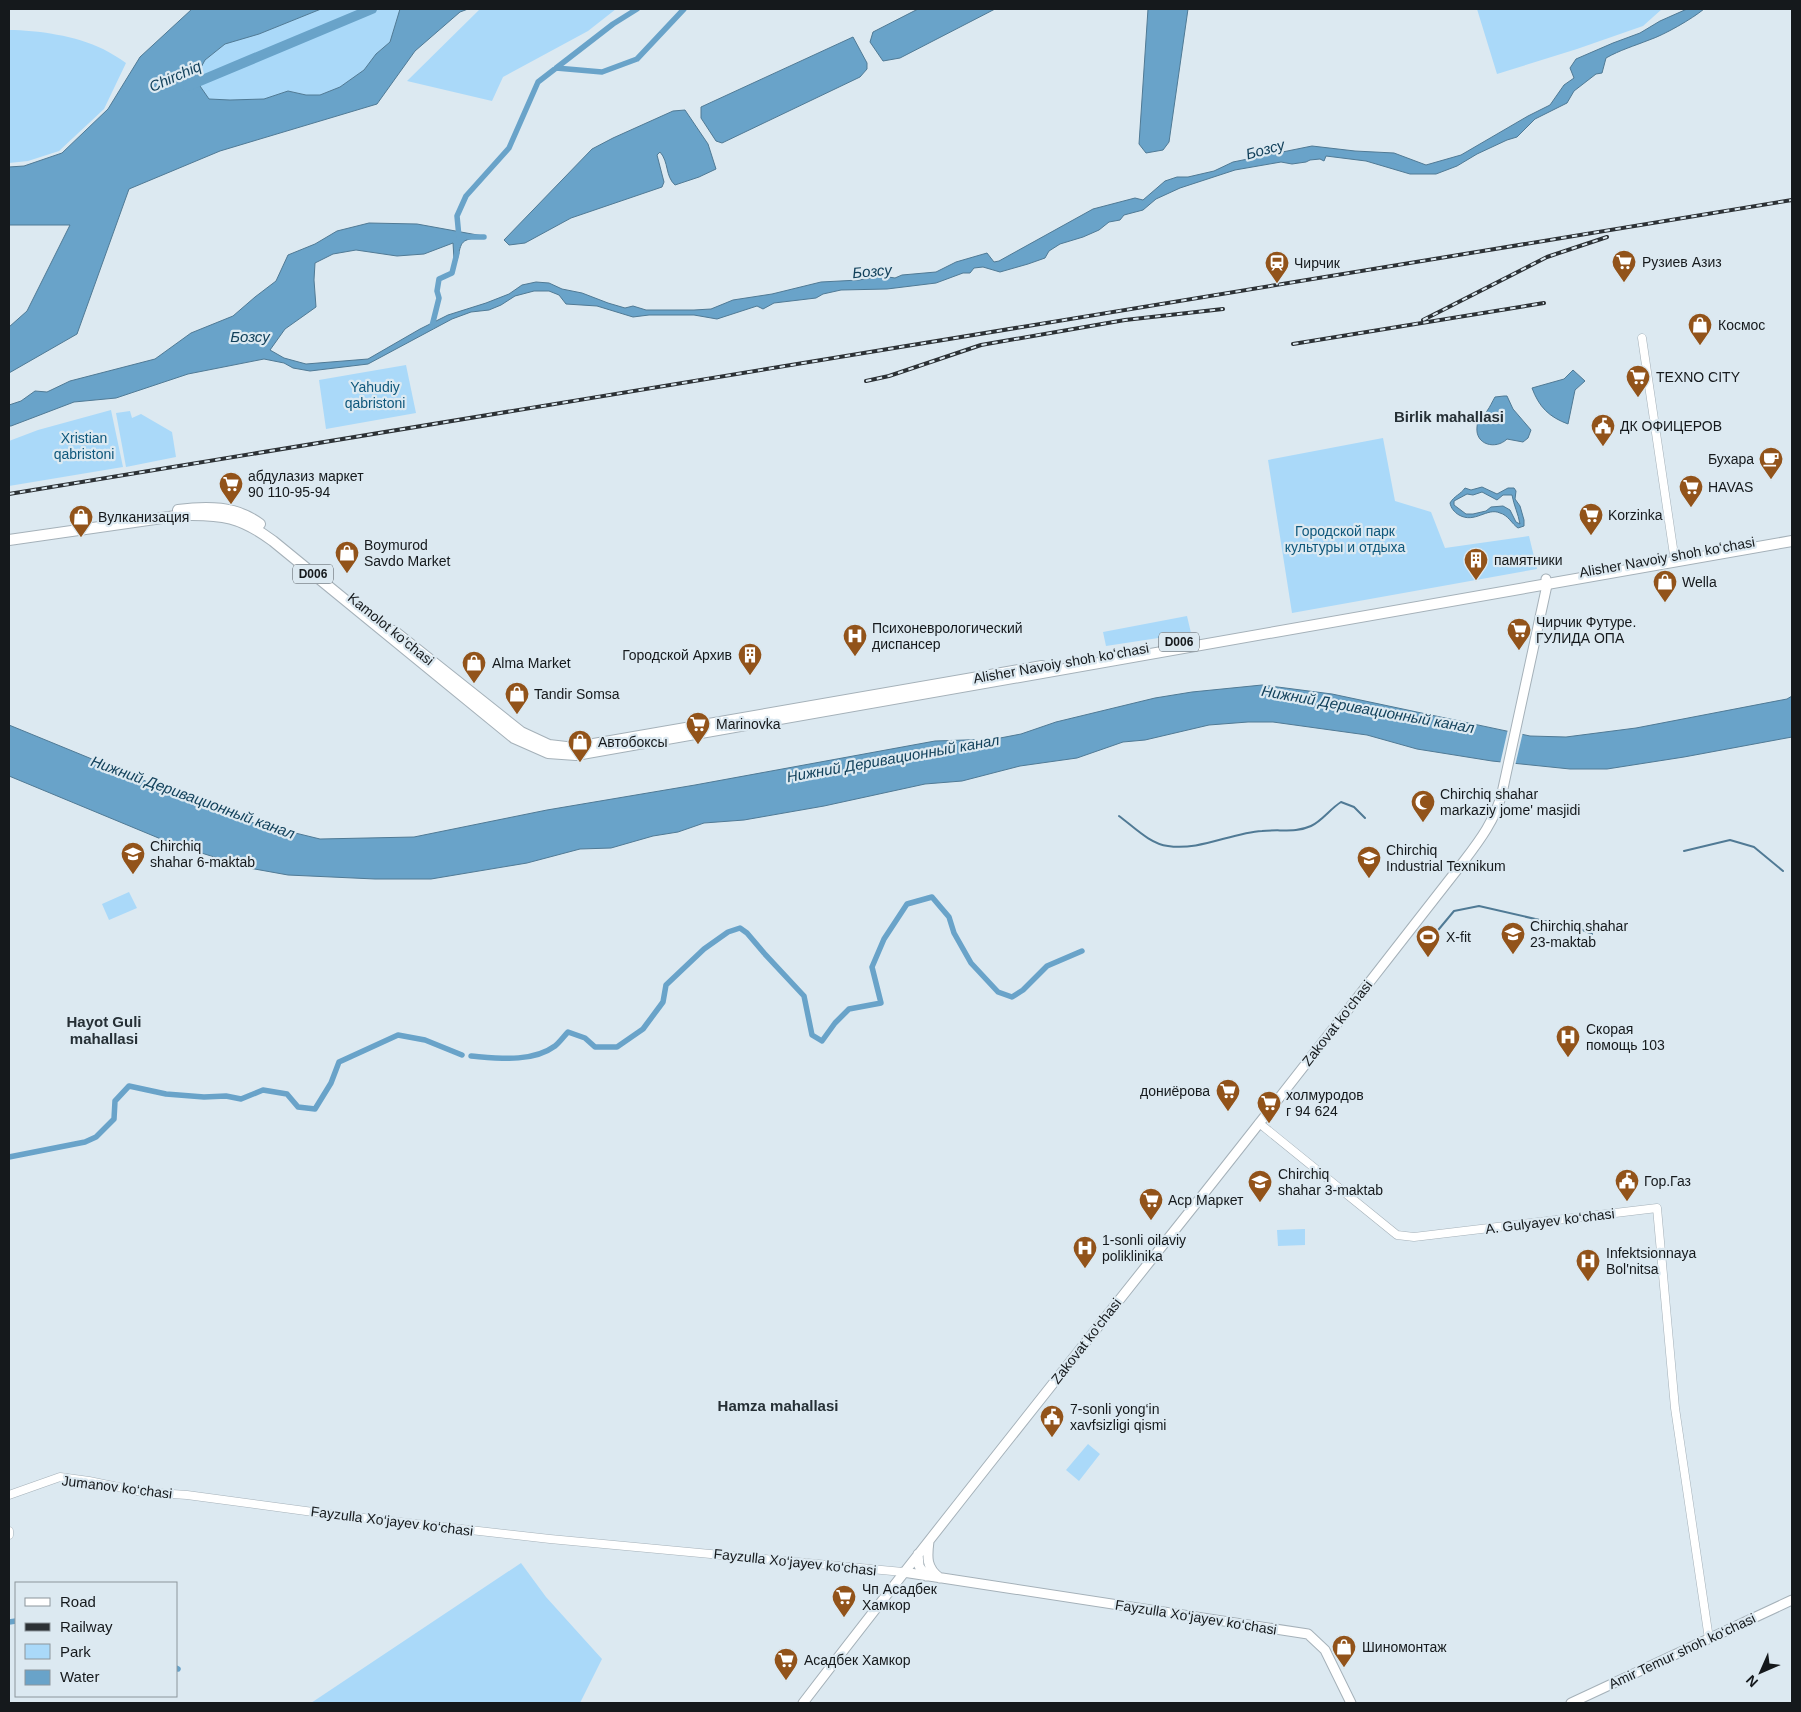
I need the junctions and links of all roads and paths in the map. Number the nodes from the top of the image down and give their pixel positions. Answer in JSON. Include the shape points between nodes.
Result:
{"nodes":[{"id":1,"x":1642,"y":338,"type":"dead end"},
{"id":2,"x":9,"y":534,"type":"edge"},
{"id":3,"x":1792,"y":534,"type":"edge"},
{"id":4,"x":9,"y":540,"type":"edge"},
{"id":5,"x":1792,"y":541,"type":"edge"},
{"id":6,"x":1675,"y":558,"type":"junction"},
{"id":7,"x":1546,"y":582,"type":"junction"},
{"id":8,"x":399,"y":639,"type":"junction"},
{"id":9,"x":775,"y":716,"type":"junction"},
{"id":10,"x":566,"y":747,"type":"joint"},
{"id":11,"x":1259,"y":1122,"type":"junction"},
{"id":12,"x":9,"y":1495,"type":"edge"},
{"id":13,"x":198,"y":1496,"type":"joint"},
{"id":14,"x":9,"y":1530,"type":"edge"},
{"id":15,"x":9,"y":1535,"type":"edge"},
{"id":16,"x":929,"y":1540,"type":"junction"},
{"id":17,"x":918,"y":1554,"type":"junction"},
{"id":18,"x":903,"y":1572,"type":"junction"},
{"id":19,"x":926,"y":1576,"type":"junction"},
{"id":20,"x":941,"y":1578,"type":"junction"},
{"id":21,"x":1792,"y":1600,"type":"edge"},
{"id":22,"x":1709,"y":1638,"type":"junction"},
{"id":23,"x":803,"y":1703,"type":"edge"},
{"id":24,"x":1351,"y":1703,"type":"edge"},
{"id":25,"x":1571,"y":1703,"type":"edge"}],
"edges":[{"from":1,"to":6,"type":"street"},
{"from":2,"to":8,"type":"main road","name":"Kamolot ko‘chasi","number":"D006","via":[[191,508],[232,510],[248,516],[268,530]]},
{"from":3,"to":6,"type":"main road","name":"Alisher Navoiy shoh koʻchasi","number":"D006"},
{"from":4,"to":8,"type":"main road","number":"D006","via":[[183,515],[232,518],[262,533]]},
{"from":5,"to":6,"type":"main road","name":"Alisher Navoiy shoh koʻchasi","number":"D006"},
{"from":6,"to":7,"type":"main road","name":"Alisher Navoiy shoh koʻchasi","number":"D006"},
{"from":7,"to":9,"type":"main road","name":"Alisher Navoiy shoh koʻchasi","number":"D006"},
{"from":7,"to":11,"type":"main road","name":"Zakovat ko'chasi","via":[[1496,811],[1482,837]]},
{"from":8,"to":9,"type":"main road","name":"Alisher Navoiy shoh koʻchasi","number":"D006","via":[[514,738],[548,754],[576,756]]},
{"from":8,"to":10,"type":"main road","name":"Kamolot ko‘chasi","number":"D006","via":[[521,732],[549,745]]},
{"from":9,"to":10,"type":"main road","name":"Alisher Navoiy shoh koʻchasi","number":"D006"},
{"from":11,"to":16,"type":"main road","name":"Zakovat ko'chasi"},
{"from":11,"to":22,"type":"street","name":"A. Gulyayev ko‘chasi","via":[[1397,1235],[1414,1237],[1657,1208],[1675,1408]]},
{"from":12,"to":13,"type":"street","name":"Jumanov ko‘chasi","via":[[60,1477],[142,1492]]},
{"from":13,"to":18,"type":"street","name":"Fayzulla Xo‘jayev ko‘chasi","via":[[550,1539]]},
{"from":14,"to":15,"type":"street"},
{"from":16,"to":17,"type":"main road","name":"Zakovat ko'chasi"},
{"from":16,"to":20,"type":"main road","via":[[927,1563]]},
{"from":17,"to":18,"type":"main road","name":"Zakovat ko'chasi"},
{"from":17,"to":19,"type":"main road","via":[[919,1566]]},
{"from":18,"to":19,"type":"main road","name":"Fayzulla Xo‘jayev ko‘chasi"},
{"from":18,"to":23,"type":"main road","name":"Zakovat ko'chasi"},
{"from":19,"to":20,"type":"main road","name":"Fayzulla Xo‘jayev ko‘chasi"},
{"from":20,"to":24,"type":"main road","name":"Fayzulla Xo‘jayev ko‘chasi","via":[[1308,1634],[1327,1654]]},
{"from":21,"to":22,"type":"main road","name":"Amir Temur shoh ko‘chasi"},
{"from":22,"to":25,"type":"main road","name":"Amir Temur shoh ko‘chasi"}]}
